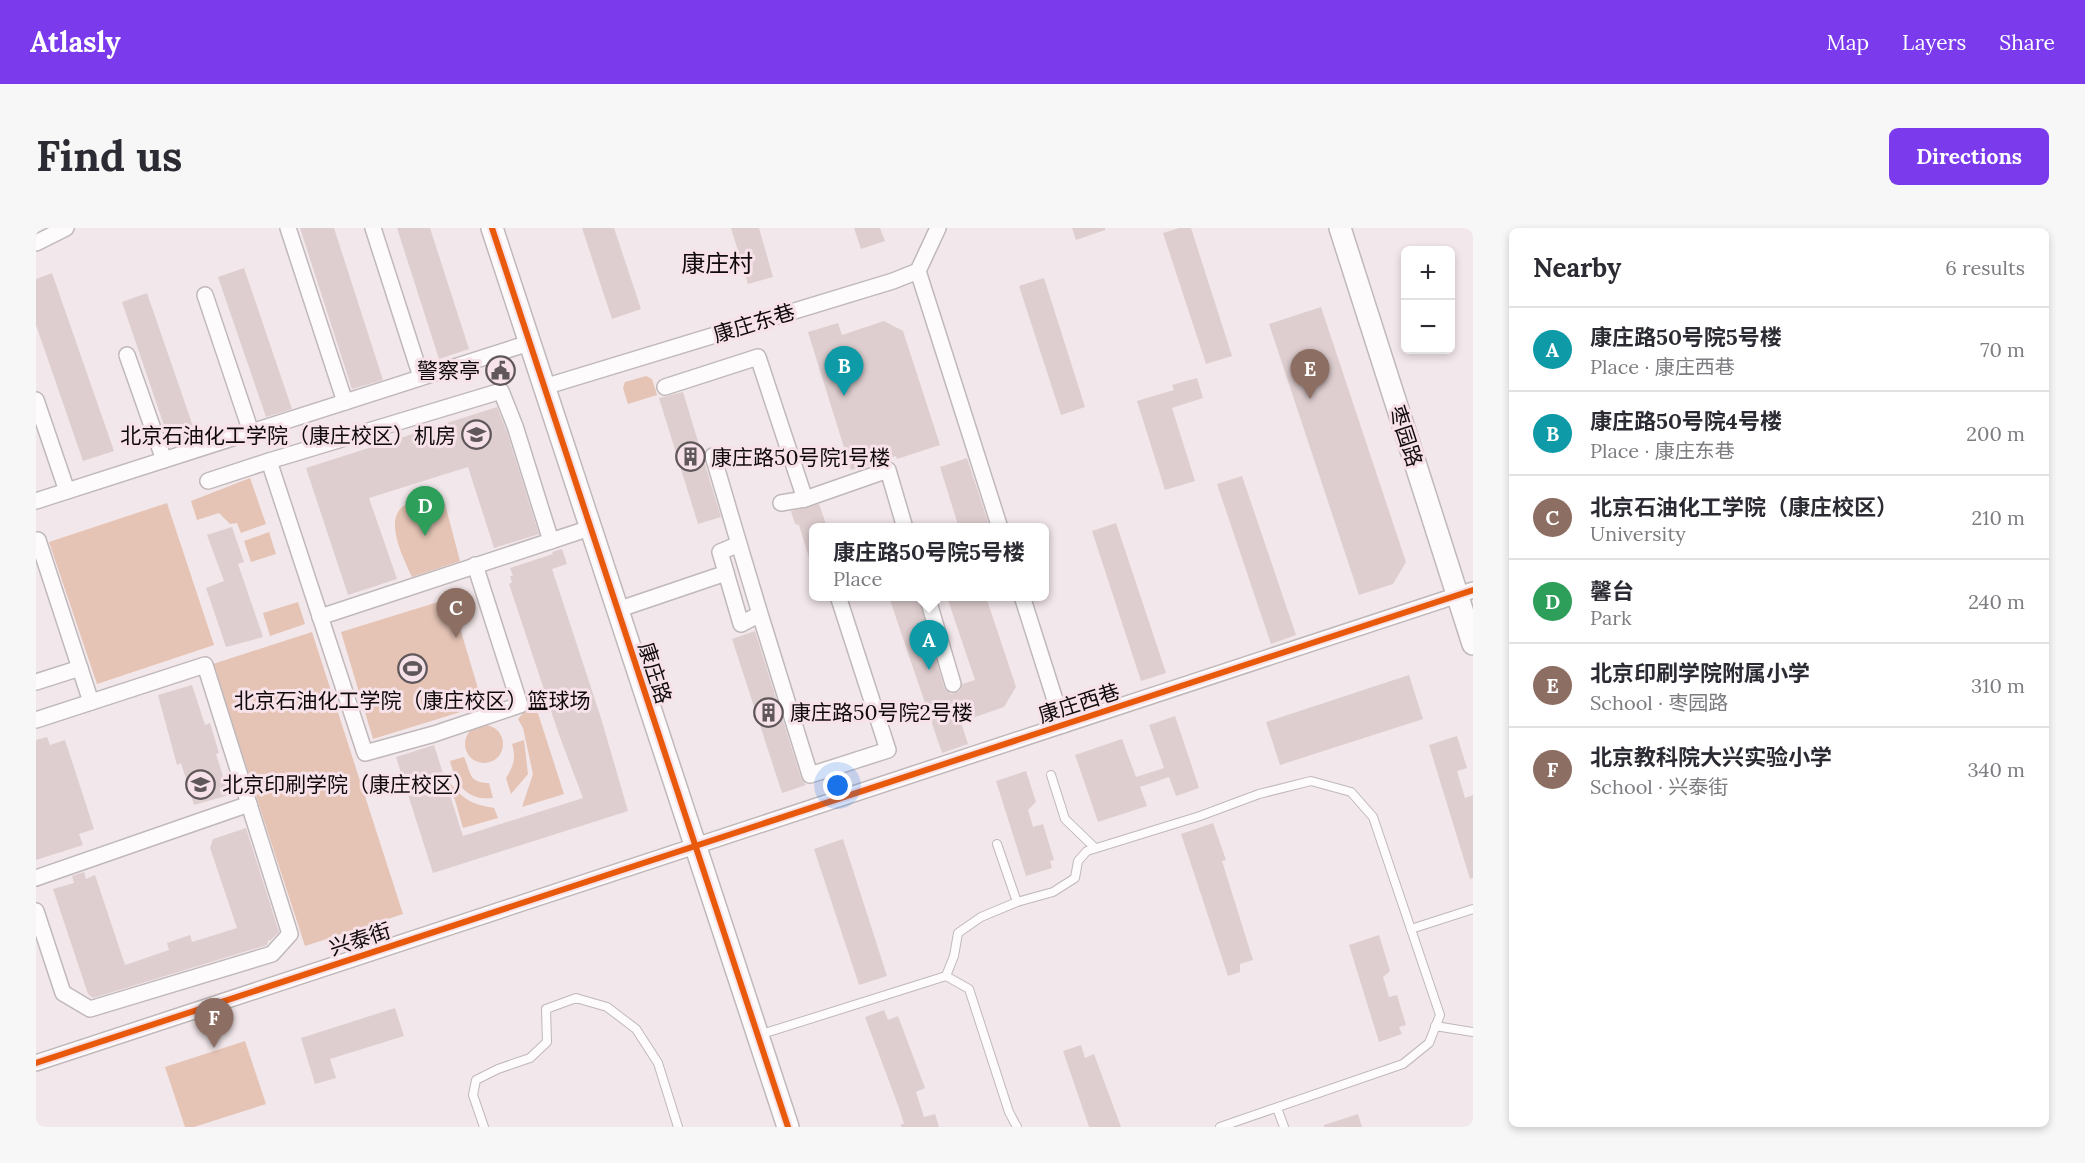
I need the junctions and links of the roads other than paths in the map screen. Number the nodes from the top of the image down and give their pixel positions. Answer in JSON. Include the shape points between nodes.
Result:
{"nodes":[{"id":1,"x":66,"y":228,"type":"edge"},
{"id":2,"x":288,"y":228,"type":"edge"},
{"id":3,"x":373,"y":228,"type":"edge"},
{"id":4,"x":492,"y":228,"type":"edge"},
{"id":5,"x":938,"y":228,"type":"edge"},
{"id":6,"x":1340,"y":228,"type":"edge"},
{"id":7,"x":36,"y":243,"type":"edge"},
{"id":8,"x":918,"y":271,"type":"junction"},
{"id":9,"x":205,"y":295,"type":"dead end"},
{"id":10,"x":530,"y":343,"type":"junction"},
{"id":11,"x":127,"y":355,"type":"dead end"},
{"id":12,"x":421,"y":378,"type":"junction"},
{"id":13,"x":544,"y":387,"type":"junction"},
{"id":14,"x":666,"y":387,"type":"dead end"},
{"id":15,"x":36,"y":400,"type":"edge"},
{"id":16,"x":345,"y":402,"type":"junction"},
{"id":17,"x":252,"y":432,"type":"junction"},
{"id":18,"x":713,"y":456,"type":"dead end"},
{"id":19,"x":164,"y":460,"type":"junction"},
{"id":20,"x":269,"y":461,"type":"junction"},
{"id":21,"x":208,"y":482,"type":"dead end"},
{"id":22,"x":67,"y":491,"type":"junction"},
{"id":23,"x":805,"y":499,"type":"junction"},
{"id":24,"x":36,"y":501,"type":"edge"},
{"id":25,"x":781,"y":503,"type":"dead end"},
{"id":26,"x":904,"y":523,"type":"edge"},
{"id":27,"x":998,"y":523,"type":"edge"},
{"id":28,"x":590,"y":528,"type":"junction"},
{"id":29,"x":36,"y":541,"type":"edge"},
{"id":30,"x":550,"y":541,"type":"junction"},
{"id":31,"x":739,"y":543,"type":"junction"},
{"id":32,"x":475,"y":566,"type":"junction"},
{"id":33,"x":726,"y":573,"type":"junction"},
{"id":34,"x":42,"y":574,"type":"edge"},
{"id":35,"x":1465,"y":593,"type":"edge"},
{"id":36,"x":839,"y":601,"type":"edge"},
{"id":37,"x":928,"y":601,"type":"edge"},
{"id":38,"x":1023,"y":601,"type":"edge"},
{"id":39,"x":617,"y":610,"type":"junction"},
{"id":40,"x":760,"y":614,"type":"junction"},
{"id":41,"x":320,"y":617,"type":"junction"},
{"id":42,"x":1473,"y":644,"type":"edge"},
{"id":43,"x":80,"y":668,"type":"junction"},
{"id":44,"x":36,"y":682,"type":"edge"},
{"id":45,"x":953,"y":684,"type":"dead end"},
{"id":46,"x":91,"y":702,"type":"junction"},
{"id":47,"x":36,"y":720,"type":"edge"},
{"id":48,"x":1063,"y":725,"type":"junction"},
{"id":49,"x":1051,"y":775,"type":"dead end"},
{"id":50,"x":249,"y":804,"type":"junction"},
{"id":51,"x":997,"y":844,"type":"dead end"},
{"id":52,"x":695,"y":846,"type":"junction"},
{"id":53,"x":1095,"y":848,"type":"junction"},
{"id":54,"x":36,"y":878,"type":"edge"},
{"id":55,"x":1017,"y":902,"type":"junction"},
{"id":56,"x":1473,"y":909,"type":"edge"},
{"id":57,"x":36,"y":911,"type":"edge"},
{"id":58,"x":1411,"y":929,"type":"junction"},
{"id":59,"x":946,"y":976,"type":"junction"},
{"id":60,"x":1436,"y":1026,"type":"junction"},
{"id":61,"x":1473,"y":1032,"type":"edge"},
{"id":62,"x":758,"y":1036,"type":"junction"},
{"id":63,"x":36,"y":1064,"type":"edge"},
{"id":64,"x":1277,"y":1108,"type":"junction"},
{"id":65,"x":484,"y":1127,"type":"edge"},
{"id":66,"x":678,"y":1127,"type":"edge"},
{"id":67,"x":788,"y":1127,"type":"edge"},
{"id":68,"x":1017,"y":1127,"type":"edge"},
{"id":69,"x":1220,"y":1127,"type":"edge"},
{"id":70,"x":1284,"y":1127,"type":"edge"}],
"edges":[{"from":1,"to":7,"type":"street"},
{"from":2,"to":16,"type":"street"},
{"from":3,"to":12,"type":"street"},
{"from":4,"to":10,"type":"street","name":"康庄路"},
{"from":5,"to":8,"type":"street"},
{"from":6,"to":35,"type":"street","name":"枣园路"},
{"from":8,"to":13,"type":"street","name":"康庄东巷"},
{"from":8,"to":27,"type":"street"},
{"from":9,"to":17,"type":"street"},
{"from":10,"to":12,"type":"street"},
{"from":10,"to":13,"type":"street","name":"康庄路"},
{"from":11,"to":19,"type":"street"},
{"from":12,"to":16,"type":"street"},
{"from":13,"to":28,"type":"street","name":"康庄路"},
{"from":14,"to":23,"type":"street","via":[[758,357]]},
{"from":15,"to":22,"type":"street"},
{"from":16,"to":17,"type":"street"},
{"from":17,"to":19,"type":"street"},
{"from":18,"to":31,"type":"street"},
{"from":19,"to":22,"type":"street"},
{"from":20,"to":21,"type":"street"},
{"from":20,"to":30,"type":"street","via":[[501,391]]},
{"from":20,"to":41,"type":"street"},
{"from":22,"to":24,"type":"street"},
{"from":23,"to":25,"type":"street"},
{"from":23,"to":26,"type":"street","via":[[888,470]]},
{"from":28,"to":30,"type":"street"},
{"from":28,"to":39,"type":"street","name":"康庄路"},
{"from":29,"to":34,"type":"street"},
{"from":30,"to":32,"type":"street"},
{"from":31,"to":33,"type":"street","via":[[720,552]]},
{"from":31,"to":40,"type":"street"},
{"from":32,"to":41,"type":"street"},
{"from":32,"to":41,"type":"street","via":[[520,705],[434,734],[365,753]]},
{"from":33,"to":39,"type":"street"},
{"from":33,"to":40,"type":"street","via":[[741,624]]},
{"from":34,"to":43,"type":"street"},
{"from":35,"to":42,"type":"street","name":"枣园路"},
{"from":35,"to":48,"type":"street","name":"康庄西巷"},
{"from":36,"to":40,"type":"street","via":[[888,750],[810,775]]},
{"from":37,"to":45,"type":"street"},
{"from":38,"to":48,"type":"street"},
{"from":39,"to":52,"type":"street","name":"康庄路"},
{"from":43,"to":44,"type":"street"},
{"from":43,"to":46,"type":"street"},
{"from":46,"to":47,"type":"street"},
{"from":46,"to":50,"type":"street","via":[[205,665]]},
{"from":48,"to":52,"type":"street","name":"康庄西巷"},
{"from":49,"to":53,"type":"lane","via":[[1065,819]]},
{"from":50,"to":54,"type":"street"},
{"from":50,"to":57,"type":"street","via":[[290,934],[272,954],[90,1009],[63,993]]},
{"from":51,"to":55,"type":"lane"},
{"from":52,"to":62,"type":"street","name":"康庄路"},
{"from":52,"to":63,"type":"street","name":"兴泰街"},
{"from":53,"to":55,"type":"lane","via":[[1078,861],[1075,878],[1053,892]]},
{"from":53,"to":58,"type":"lane","via":[[1311,781],[1351,792],[1373,817]]},
{"from":55,"to":59,"type":"lane","via":[[981,917],[958,933]]},
{"from":56,"to":58,"type":"lane"},
{"from":58,"to":60,"type":"lane","via":[[1440,1016]]},
{"from":59,"to":62,"type":"lane"},
{"from":59,"to":68,"type":"lane","via":[[969,989]]},
{"from":60,"to":61,"type":"lane"},
{"from":60,"to":64,"type":"lane","via":[[1429,1043],[1403,1064]]},
{"from":62,"to":67,"type":"street","name":"康庄路"},
{"from":64,"to":69,"type":"lane"},
{"from":64,"to":70,"type":"lane"},
{"from":65,"to":66,"type":"lane","via":[[474,1095],[476,1080],[530,1058],[547,1042],[546,1009],[576,998],[607,1007],[636,1029],[658,1064]]}]}
